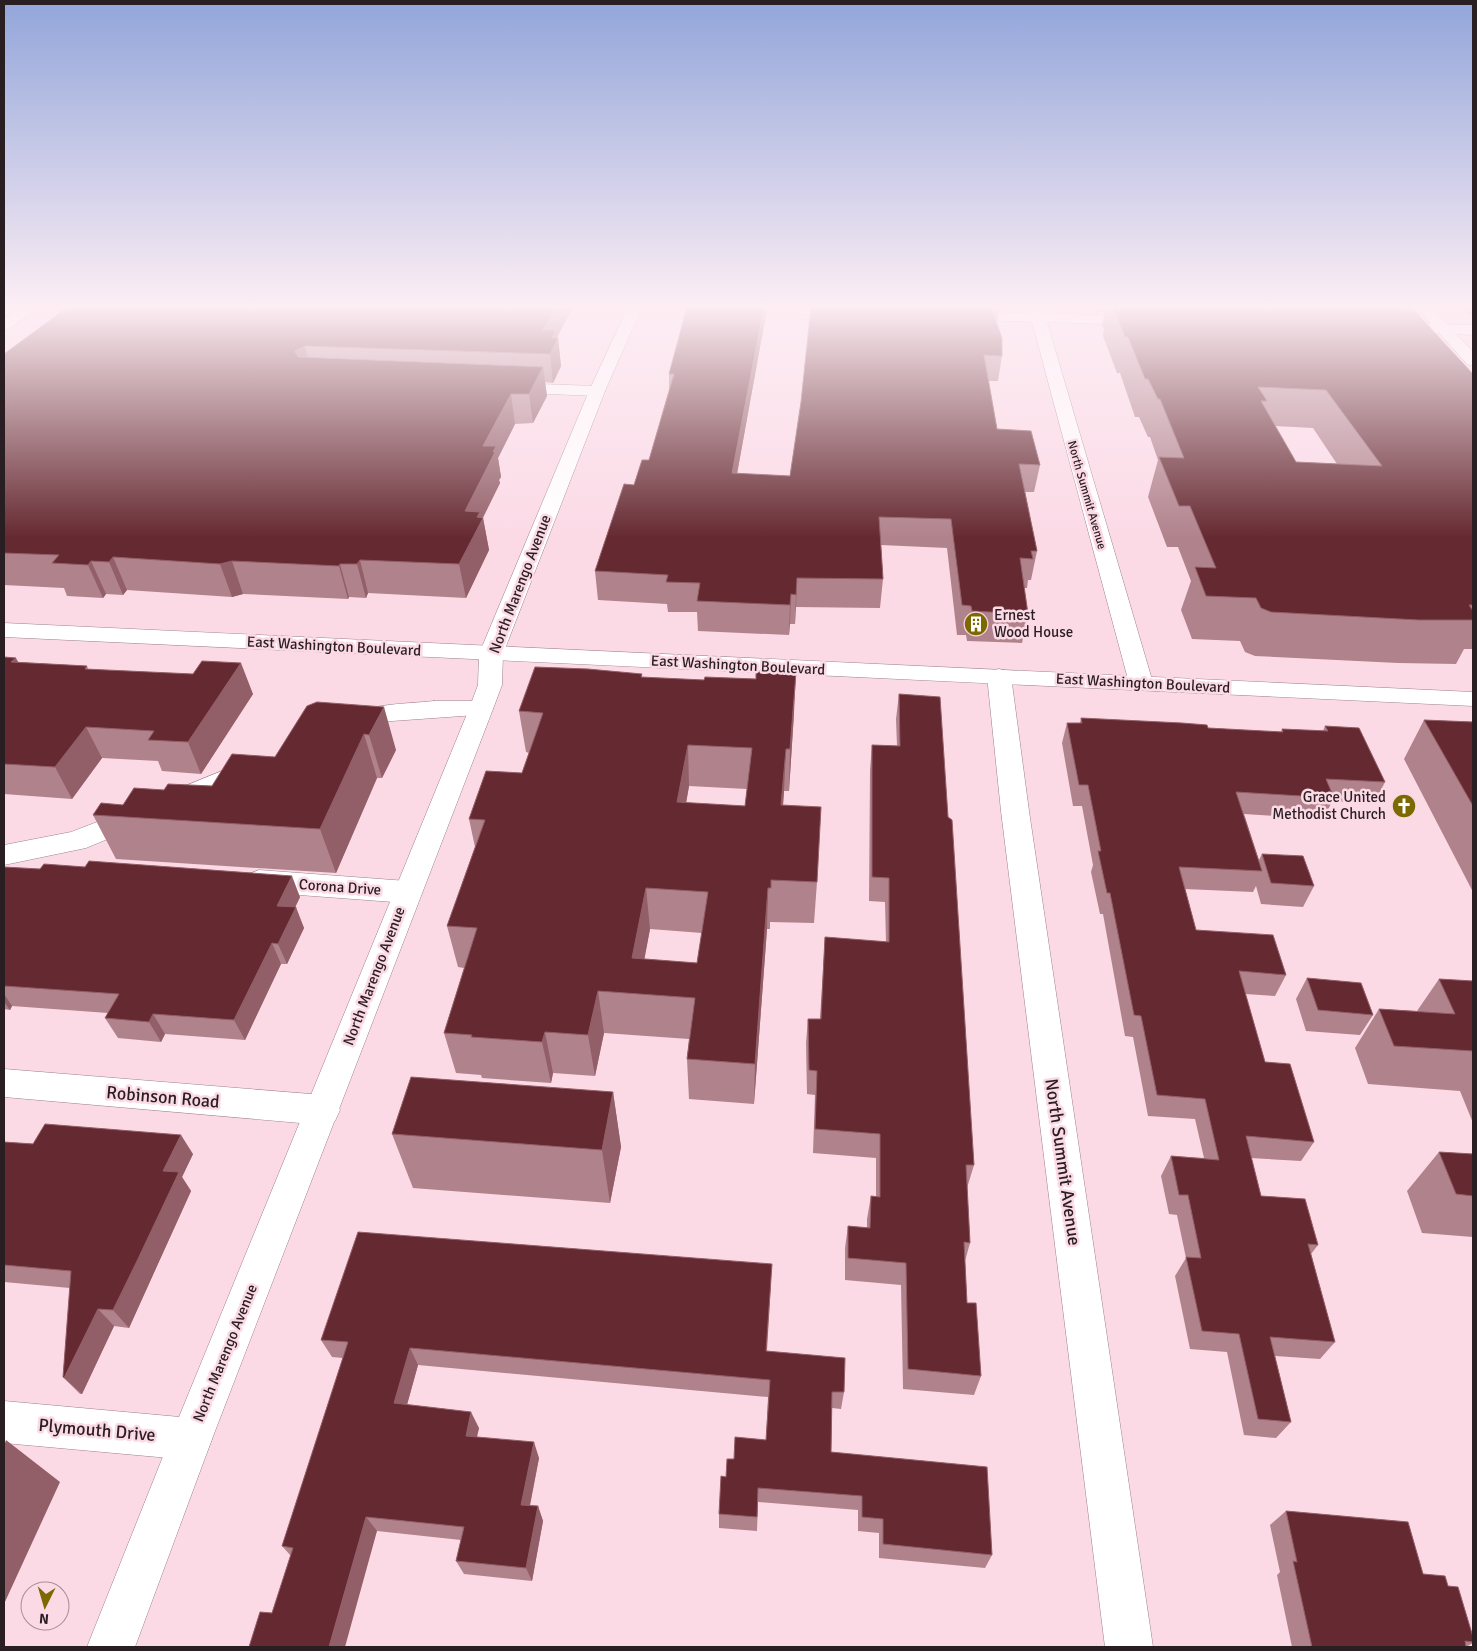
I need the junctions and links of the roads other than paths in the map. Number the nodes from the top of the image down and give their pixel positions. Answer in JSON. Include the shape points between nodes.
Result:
{"nodes":[{"id":1,"x":600,"y":384,"type":"edge"},
{"id":2,"x":1056,"y":384,"type":"edge"},
{"id":3,"x":488,"y":387,"type":"edge"},
{"id":4,"x":597,"y":391,"type":"junction"},
{"id":5,"x":4,"y":630,"type":"edge"},
{"id":6,"x":491,"y":654,"type":"junction"},
{"id":7,"x":999,"y":676,"type":"junction"},
{"id":8,"x":1140,"y":683,"type":"junction"},
{"id":9,"x":1473,"y":699,"type":"edge"},
{"id":10,"x":481,"y":709,"type":"junction"},
{"id":11,"x":330,"y":734,"type":"edge"},
{"id":12,"x":268,"y":760,"type":"edge"},
{"id":13,"x":4,"y":855,"type":"edge"},
{"id":14,"x":4,"y":862,"type":"edge"},
{"id":15,"x":72,"y":867,"type":"edge"},
{"id":16,"x":230,"y":879,"type":"edge"},
{"id":17,"x":407,"y":892,"type":"junction"},
{"id":18,"x":4,"y":1083,"type":"edge"},
{"id":19,"x":323,"y":1110,"type":"junction"},
{"id":20,"x":4,"y":1422,"type":"edge"},
{"id":21,"x":190,"y":1439,"type":"junction"},
{"id":22,"x":110,"y":1647,"type":"edge"},
{"id":23,"x":1130,"y":1647,"type":"edge"}],
"edges":[{"from":1,"to":4,"type":"street","name":"North Marengo Avenue"},
{"from":2,"to":8,"type":"street","name":"North Summit Avenue"},
{"from":3,"to":4,"type":"street"},
{"from":4,"to":6,"type":"street","name":"North Marengo Avenue"},
{"from":5,"to":6,"type":"street","name":"East Washington Boulevard"},
{"from":6,"to":7,"type":"street","name":"East Washington Boulevard"},
{"from":6,"to":10,"type":"street","name":"North Marengo Avenue","via":[[490,684]]},
{"from":7,"to":8,"type":"street","name":"East Washington Boulevard"},
{"from":7,"to":23,"type":"street","name":"North Summit Avenue"},
{"from":8,"to":9,"type":"street","name":"East Washington Boulevard"},
{"from":10,"to":11,"type":"street","via":[[434,709],[374,715]]},
{"from":10,"to":17,"type":"street","name":"North Marengo Avenue"},
{"from":12,"to":13,"type":"street","via":[[76,841]]},
{"from":14,"to":15,"type":"street"},
{"from":16,"to":17,"type":"street","name":"Corona Drive"},
{"from":17,"to":19,"type":"street","name":"North Marengo Avenue"},
{"from":18,"to":19,"type":"street","name":"Robinson Road"},
{"from":19,"to":21,"type":"street","name":"North Marengo Avenue"},
{"from":20,"to":21,"type":"street","name":"Plymouth Drive"},
{"from":21,"to":22,"type":"street","name":"North Marengo Avenue"}]}
